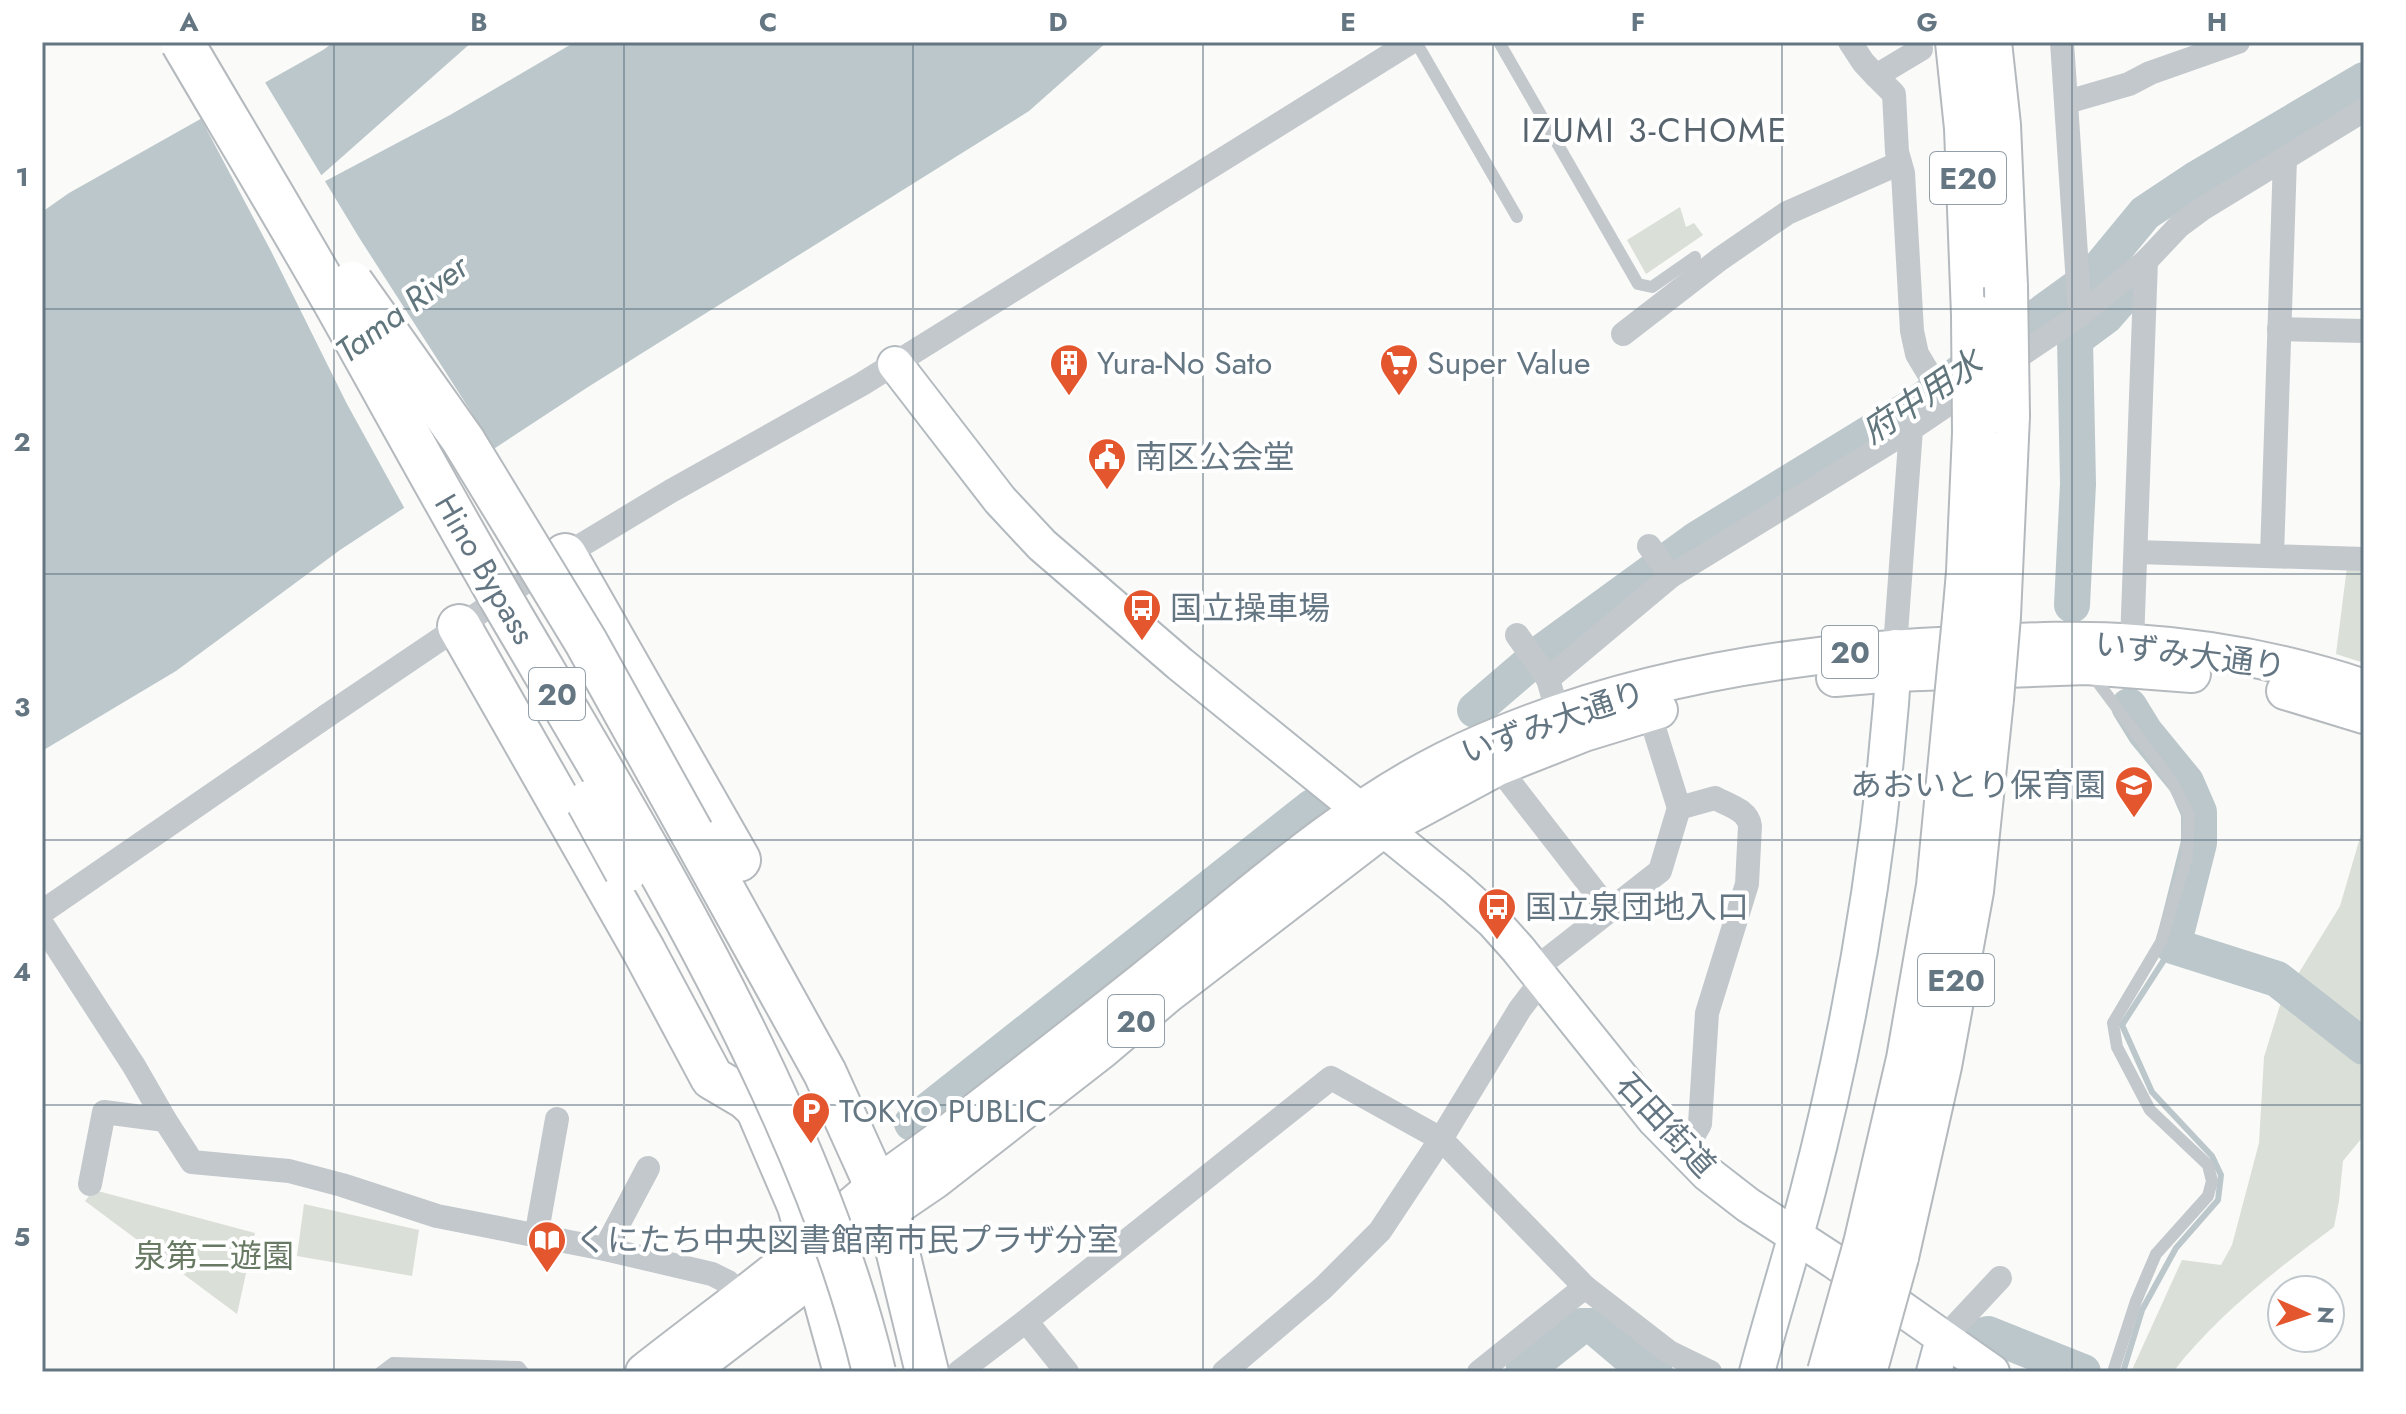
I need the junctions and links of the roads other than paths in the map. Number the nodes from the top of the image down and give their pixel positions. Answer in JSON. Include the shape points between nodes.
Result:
{"nodes":[{"id":1,"x":182,"y":42,"type":"edge"},
{"id":2,"x":213,"y":42,"type":"edge"},
{"id":3,"x":1414,"y":42,"type":"edge"},
{"id":4,"x":1499,"y":42,"type":"edge"},
{"id":5,"x":1850,"y":42,"type":"edge"},
{"id":6,"x":1990,"y":42,"type":"edge"},
{"id":7,"x":2062,"y":42,"type":"edge"},
{"id":8,"x":2238,"y":42,"type":"edge"},
{"id":9,"x":1939,"y":46,"type":"edge"},
{"id":10,"x":1876,"y":76,"type":"junction"},
{"id":11,"x":2067,"y":102,"type":"junction"},
{"id":12,"x":2364,"y":110,"type":"edge"},
{"id":13,"x":2285,"y":158,"type":"junction"},
{"id":14,"x":1900,"y":163,"type":"junction"},
{"id":15,"x":1517,"y":217,"type":"dead end"},
{"id":16,"x":1695,"y":257,"type":"dead end"},
{"id":17,"x":2146,"y":261,"type":"junction"},
{"id":18,"x":342,"y":291,"type":"junction"},
{"id":19,"x":2080,"y":310,"type":"junction"},
{"id":20,"x":2279,"y":329,"type":"junction"},
{"id":21,"x":2364,"y":331,"type":"edge"},
{"id":22,"x":1623,"y":334,"type":"dead end"},
{"id":23,"x":895,"y":364,"type":"junction"},
{"id":24,"x":1929,"y":374,"type":"dead end"},
{"id":25,"x":1991,"y":425,"type":"junction"},
{"id":26,"x":1911,"y":429,"type":"junction"},
{"id":27,"x":2136,"y":552,"type":"junction"},
{"id":28,"x":565,"y":555,"type":"junction"},
{"id":29,"x":2272,"y":556,"type":"junction"},
{"id":30,"x":2364,"y":559,"type":"edge"},
{"id":31,"x":459,"y":626,"type":"junction"},
{"id":32,"x":1520,"y":639,"type":"dead end"},
{"id":33,"x":2132,"y":642,"type":"junction"},
{"id":34,"x":1895,"y":660,"type":"junction"},
{"id":35,"x":2086,"y":666,"type":"junction"},
{"id":36,"x":1545,"y":674,"type":"junction"},
{"id":37,"x":2364,"y":688,"type":"edge"},
{"id":38,"x":1649,"y":712,"type":"junction"},
{"id":39,"x":1558,"y":714,"type":"junction"},
{"id":40,"x":2364,"y":715,"type":"edge"},
{"id":41,"x":1498,"y":767,"type":"junction"},
{"id":42,"x":1679,"y":808,"type":"junction"},
{"id":43,"x":1372,"y":820,"type":"junction"},
{"id":44,"x":1609,"y":910,"type":"junction"},
{"id":45,"x":42,"y":912,"type":"edge"},
{"id":46,"x":42,"y":924,"type":"edge"},
{"id":47,"x":1539,"y":974,"type":"junction"},
{"id":48,"x":825,"y":1073,"type":"junction"},
{"id":49,"x":758,"y":1109,"type":"junction"},
{"id":50,"x":557,"y":1119,"type":"dead end"},
{"id":51,"x":165,"y":1120,"type":"junction"},
{"id":52,"x":1441,"y":1139,"type":"junction"},
{"id":53,"x":1684,"y":1152,"type":"junction"},
{"id":54,"x":648,"y":1168,"type":"dead end"},
{"id":55,"x":90,"y":1184,"type":"dead end"},
{"id":56,"x":882,"y":1199,"type":"junction"},
{"id":57,"x":1795,"y":1236,"type":"junction"},
{"id":58,"x":536,"y":1237,"type":"junction"},
{"id":59,"x":605,"y":1249,"type":"junction"},
{"id":60,"x":1881,"y":1251,"type":"junction"},
{"id":61,"x":813,"y":1257,"type":"junction"},
{"id":62,"x":2000,"y":1278,"type":"dead end"},
{"id":63,"x":1585,"y":1287,"type":"junction"},
{"id":64,"x":742,"y":1295,"type":"junction"},
{"id":65,"x":1026,"y":1321,"type":"junction"},
{"id":66,"x":1943,"y":1339,"type":"junction"},
{"id":67,"x":2115,"y":1368,"type":"edge"},
{"id":68,"x":381,"y":1372,"type":"edge"},
{"id":69,"x":523,"y":1372,"type":"edge"},
{"id":70,"x":644,"y":1372,"type":"edge"},
{"id":71,"x":688,"y":1372,"type":"edge"},
{"id":72,"x":845,"y":1372,"type":"edge"},
{"id":73,"x":874,"y":1372,"type":"edge"},
{"id":74,"x":901,"y":1372,"type":"edge"},
{"id":75,"x":927,"y":1372,"type":"edge"},
{"id":76,"x":959,"y":1372,"type":"edge"},
{"id":77,"x":1067,"y":1372,"type":"edge"},
{"id":78,"x":1224,"y":1372,"type":"edge"},
{"id":79,"x":1479,"y":1372,"type":"edge"},
{"id":80,"x":1710,"y":1372,"type":"edge"},
{"id":81,"x":1757,"y":1372,"type":"edge"},
{"id":82,"x":1829,"y":1372,"type":"edge"},
{"id":83,"x":1865,"y":1372,"type":"edge"},
{"id":84,"x":1934,"y":1372,"type":"edge"},
{"id":85,"x":1992,"y":1372,"type":"edge"}],
"edges":[{"from":1,"to":18,"type":"highway","name":"Hino Bypass","number":"20","bridge":true},
{"from":2,"to":18,"type":"highway","name":"Hino Bypass","number":"20"},
{"from":3,"to":15,"type":"lane"},
{"from":3,"to":23,"type":"street"},
{"from":4,"to":16,"type":"lane","via":[[1638,284],[1652,287]]},
{"from":5,"to":10,"type":"street"},
{"from":6,"to":25,"type":"highway","number":"E20","bridge":true,"via":[[2006,287]]},
{"from":7,"to":11,"type":"street"},
{"from":8,"to":11,"type":"street","via":[[2188,55],[2129,84]]},
{"from":9,"to":10,"type":"street"},
{"from":9,"to":25,"type":"highway","number":"E20","bridge":true,"via":[[1966,128],[1973,315]]},
{"from":10,"to":14,"type":"street","via":[[1894,94]]},
{"from":11,"to":19,"type":"street"},
{"from":12,"to":13,"type":"street"},
{"from":13,"to":17,"type":"street","via":[[2179,226]]},
{"from":13,"to":20,"type":"street"},
{"from":14,"to":22,"type":"street","via":[[1787,213]]},
{"from":14,"to":24,"type":"street","via":[[1912,331]]},
{"from":17,"to":19,"type":"street"},
{"from":17,"to":27,"type":"street"},
{"from":18,"to":48,"type":"highway","bridge":true,"via":[[463,440],[586,642]]},
{"from":18,"to":49,"type":"highway","bridge":true,"via":[[412,474],[463,576]]},
{"from":18,"to":73,"type":"highway","name":"Hino Bypass","number":"20","bridge":true,"via":[[492,584],[651,854],[748,1035],[816,1187]]},
{"from":18,"to":74,"type":"highway","name":"Hino Bypass","number":"20","bridge":true,"via":[[720,928],[768,1018],[849,1200]]},
{"from":19,"to":26,"type":"street"},
{"from":20,"to":21,"type":"street"},
{"from":20,"to":29,"type":"street"},
{"from":23,"to":28,"type":"street"},
{"from":23,"to":43,"type":"street","name":"石田街道","via":[[1000,500],[1042,545]]},
{"from":25,"to":60,"type":"highway","number":"E20","bridge":true,"via":[[1974,698],[1972,891],[1940,1066]]},
{"from":26,"to":34,"type":"street"},
{"from":26,"to":36,"type":"street","via":[[1660,561]]},
{"from":27,"to":29,"type":"street"},
{"from":27,"to":33,"type":"street"},
{"from":28,"to":31,"type":"street"},
{"from":28,"to":48,"type":"highway","via":[[826,1020]]},
{"from":29,"to":30,"type":"street"},
{"from":31,"to":45,"type":"street"},
{"from":31,"to":49,"type":"highway","via":[[712,1078]]},
{"from":32,"to":36,"type":"street"},
{"from":33,"to":34,"type":"main road","name":"いずみ大通り","number":"20","via":[[2029,641]]},
{"from":33,"to":37,"type":"main road","name":"いずみ大通り","number":"20","via":[[2255,659]]},
{"from":34,"to":35,"type":"main road","name":"いずみ大通り","number":"20"},
{"from":34,"to":38,"type":"main road","name":"いずみ大通り","number":"20"},
{"from":34,"to":39,"type":"main road","name":"いずみ大通り","number":"20","via":[[1755,664],[1636,690]]},
{"from":34,"to":57,"type":"street","via":[[1859,948]]},
{"from":35,"to":40,"type":"main road","name":"いずみ大通り","number":"20","via":[[2233,680]]},
{"from":35,"to":67,"type":"lane","via":[[2171,780],[2189,815],[2187,857],[2161,942],[2113,1023],[2117,1047],[2150,1110],[2208,1165],[2212,1181],[2208,1196],[2156,1254]]},
{"from":36,"to":39,"type":"street"},
{"from":38,"to":41,"type":"main road","name":"いずみ大通り","number":"20"},
{"from":38,"to":42,"type":"street"},
{"from":39,"to":43,"type":"main road","name":"いずみ大通り","number":"20","via":[[1441,762]]},
{"from":41,"to":43,"type":"main road","name":"いずみ大通り","number":"20"},
{"from":41,"to":44,"type":"street"},
{"from":42,"to":44,"type":"street","via":[[1660,871]]},
{"from":42,"to":53,"type":"street","via":[[1715,798],[1746,815],[1750,826],[1747,884],[1707,1013],[1700,1124]]},
{"from":43,"to":47,"type":"street","name":"石田街道","via":[[1493,921]]},
{"from":43,"to":56,"type":"main road","name":"いずみ大通り","number":"20","via":[[1318,840],[946,1135]]},
{"from":44,"to":47,"type":"street"},
{"from":46,"to":51,"type":"street"},
{"from":47,"to":52,"type":"street"},
{"from":47,"to":53,"type":"street","name":"石田街道"},
{"from":48,"to":56,"type":"highway"},
{"from":49,"to":61,"type":"highway","via":[[799,1206]]},
{"from":50,"to":58,"type":"street"},
{"from":51,"to":55,"type":"street","via":[[104,1112]]},
{"from":51,"to":58,"type":"street","via":[[192,1162],[289,1171],[437,1216]]},
{"from":52,"to":63,"type":"street"},
{"from":52,"to":65,"type":"street","via":[[1331,1078]]},
{"from":52,"to":78,"type":"street","via":[[1380,1231],[1323,1288]]},
{"from":53,"to":57,"type":"street","name":"石田街道"},
{"from":54,"to":59,"type":"street"},
{"from":56,"to":61,"type":"main road","number":"20"},
{"from":56,"to":75,"type":"highway"},
{"from":57,"to":66,"type":"street","name":"石田街道"},
{"from":57,"to":81,"type":"street"},
{"from":58,"to":59,"type":"street"},
{"from":59,"to":64,"type":"street","via":[[712,1274]]},
{"from":60,"to":82,"type":"highway","number":"E20","bridge":true},
{"from":60,"to":83,"type":"highway","number":"E20","bridge":true},
{"from":61,"to":64,"type":"main road","number":"20","via":[[777,1269]]},
{"from":61,"to":71,"type":"main road","number":"20"},
{"from":61,"to":72,"type":"highway"},
{"from":62,"to":66,"type":"street"},
{"from":63,"to":79,"type":"street"},
{"from":63,"to":80,"type":"street","via":[[1669,1352]]},
{"from":64,"to":70,"type":"main road","number":"20"},
{"from":65,"to":76,"type":"street"},
{"from":65,"to":77,"type":"street"},
{"from":66,"to":84,"type":"street"},
{"from":66,"to":85,"type":"street","name":"石田街道"},
{"from":68,"to":69,"type":"lane","via":[[393,1363],[519,1367]]}]}
